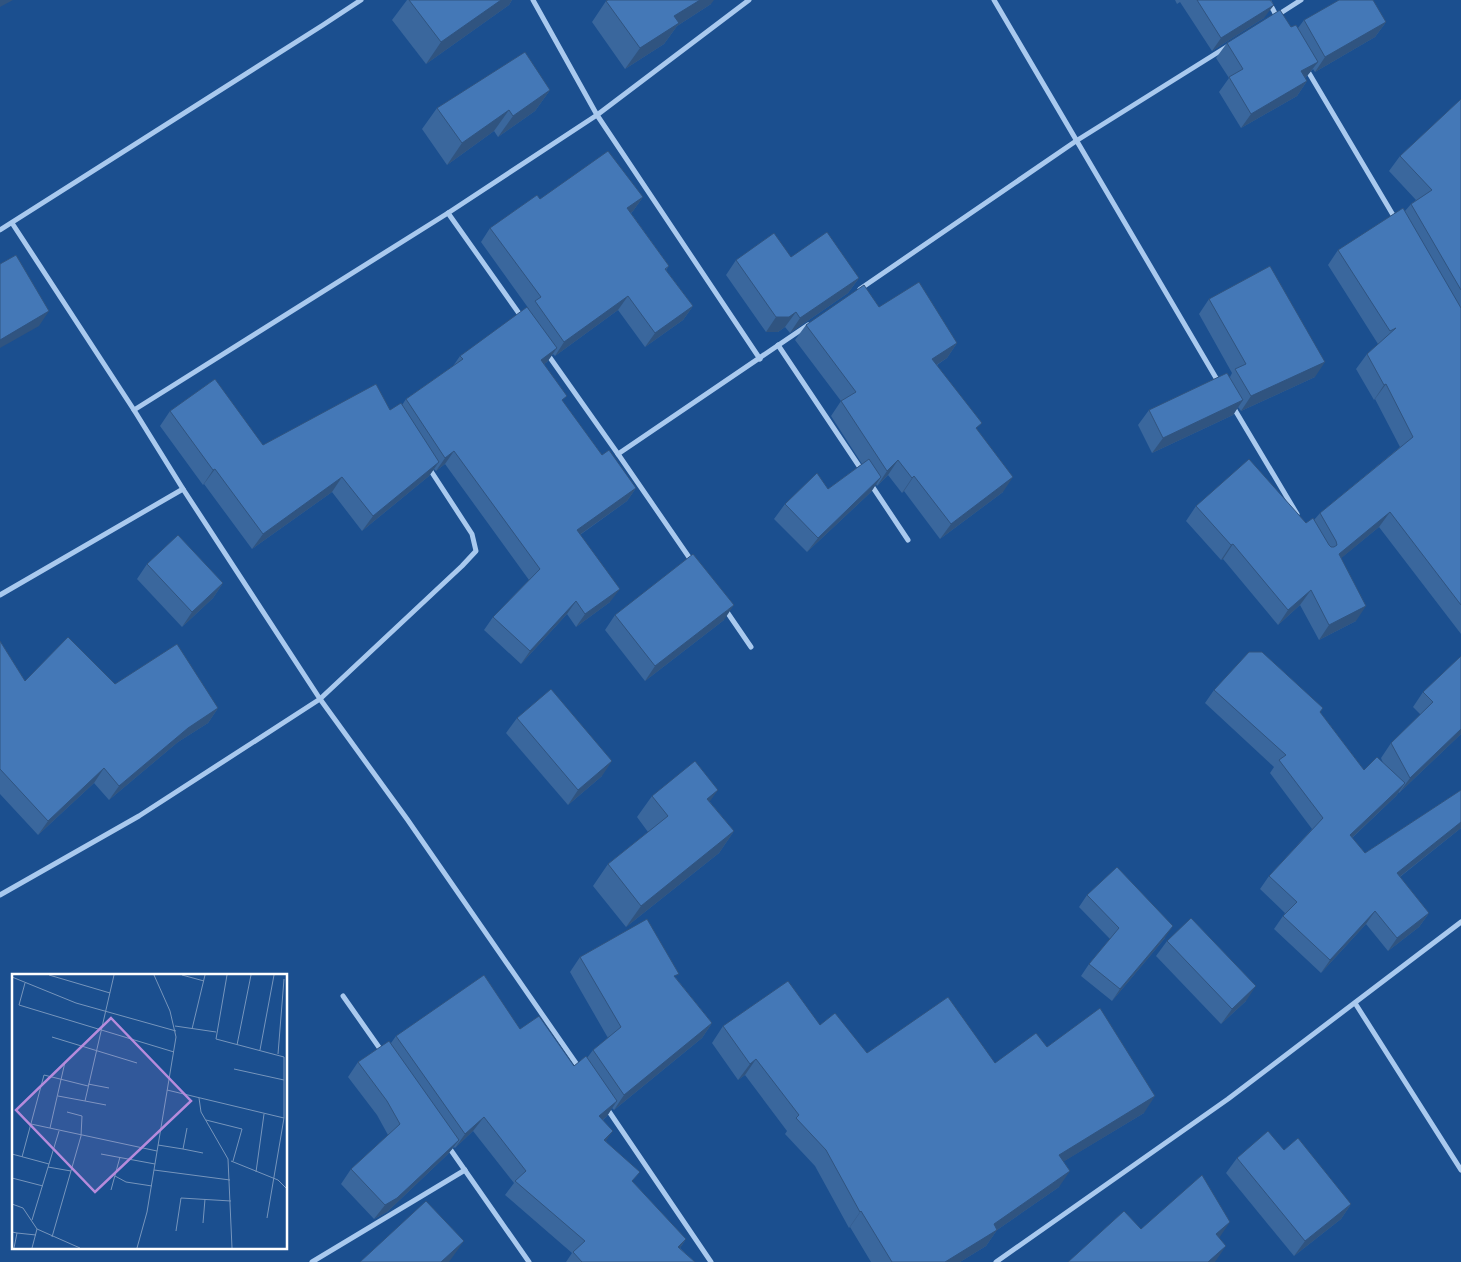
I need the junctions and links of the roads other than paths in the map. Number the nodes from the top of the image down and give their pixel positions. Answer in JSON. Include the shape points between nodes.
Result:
{"nodes":[{"id":1,"x":361,"y":0,"type":"edge"},
{"id":2,"x":532,"y":0,"type":"edge"},
{"id":3,"x":749,"y":0,"type":"edge"},
{"id":4,"x":994,"y":0,"type":"edge"},
{"id":5,"x":1268,"y":0,"type":"edge"},
{"id":6,"x":1301,"y":0,"type":"edge"},
{"id":7,"x":1276,"y":16,"type":"junction"},
{"id":8,"x":1268,"y":21,"type":"edge"},
{"id":9,"x":1281,"y":24,"type":"edge"},
{"id":10,"x":1234,"y":42,"type":"edge"},
{"id":11,"x":1301,"y":58,"type":"edge"},
{"id":12,"x":597,"y":115,"type":"junction"},
{"id":13,"x":1076,"y":141,"type":"junction"},
{"id":14,"x":448,"y":212,"type":"junction"},
{"id":15,"x":12,"y":223,"type":"junction"},
{"id":16,"x":1402,"y":229,"type":"edge"},
{"id":17,"x":0,"y":230,"type":"edge"},
{"id":18,"x":859,"y":290,"type":"edge"},
{"id":19,"x":811,"y":323,"type":"edge"},
{"id":20,"x":527,"y":325,"type":"edge"},
{"id":21,"x":778,"y":345,"type":"junction"},
{"id":22,"x":544,"y":349,"type":"edge"},
{"id":23,"x":760,"y":359,"type":"junction"},
{"id":24,"x":1222,"y":388,"type":"edge"},
{"id":25,"x":1227,"y":396,"type":"edge"},
{"id":26,"x":134,"y":410,"type":"junction"},
{"id":27,"x":618,"y":454,"type":"junction"},
{"id":28,"x":425,"y":463,"type":"edge"},
{"id":29,"x":183,"y":489,"type":"junction"},
{"id":30,"x":1302,"y":524,"type":"edge"},
{"id":31,"x":908,"y":540,"type":"dead end"},
{"id":32,"x":696,"y":567,"type":"edge"},
{"id":33,"x":0,"y":595,"type":"edge"},
{"id":34,"x":723,"y":607,"type":"edge"},
{"id":35,"x":751,"y":647,"type":"dead end"},
{"id":36,"x":320,"y":699,"type":"junction"},
{"id":37,"x":0,"y":894,"type":"edge"},
{"id":38,"x":1461,"y":922,"type":"edge"},
{"id":39,"x":343,"y":996,"type":"dead end"},
{"id":40,"x":1355,"y":1003,"type":"junction"},
{"id":41,"x":387,"y":1059,"type":"edge"},
{"id":42,"x":586,"y":1078,"type":"edge"},
{"id":43,"x":603,"y":1102,"type":"edge"},
{"id":44,"x":442,"y":1139,"type":"edge"},
{"id":45,"x":465,"y":1170,"type":"junction"},
{"id":46,"x":1461,"y":1170,"type":"edge"},
{"id":47,"x":312,"y":1262,"type":"edge"},
{"id":48,"x":529,"y":1262,"type":"edge"},
{"id":49,"x":711,"y":1262,"type":"edge"},
{"id":50,"x":996,"y":1262,"type":"edge"}],
"edges":[{"from":1,"to":15,"type":"street"},
{"from":2,"to":12,"type":"street"},
{"from":3,"to":12,"type":"street"},
{"from":4,"to":13,"type":"street"},
{"from":5,"to":7,"type":"street"},
{"from":6,"to":7,"type":"street"},
{"from":7,"to":8,"type":"street"},
{"from":7,"to":9,"type":"street"},
{"from":10,"to":13,"type":"street"},
{"from":11,"to":16,"type":"street"},
{"from":12,"to":14,"type":"street"},
{"from":12,"to":23,"type":"street"},
{"from":13,"to":18,"type":"street"},
{"from":13,"to":24,"type":"street"},
{"from":14,"to":20,"type":"street"},
{"from":14,"to":26,"type":"street"},
{"from":15,"to":17,"type":"street"},
{"from":15,"to":26,"type":"street"},
{"from":19,"to":21,"type":"street"},
{"from":21,"to":23,"type":"street"},
{"from":21,"to":31,"type":"street"},
{"from":22,"to":27,"type":"street"},
{"from":23,"to":27,"type":"street"},
{"from":25,"to":30,"type":"street"},
{"from":26,"to":29,"type":"street"},
{"from":27,"to":32,"type":"street"},
{"from":28,"to":36,"type":"street","via":[[472,534],[476,551]]},
{"from":29,"to":33,"type":"street"},
{"from":29,"to":36,"type":"street"},
{"from":34,"to":35,"type":"street"},
{"from":36,"to":37,"type":"street","via":[[139,816]]},
{"from":36,"to":42,"type":"street"},
{"from":38,"to":40,"type":"street"},
{"from":39,"to":41,"type":"street"},
{"from":40,"to":46,"type":"street"},
{"from":40,"to":50,"type":"street","via":[[1228,1099]]},
{"from":43,"to":49,"type":"street"},
{"from":44,"to":45,"type":"street"},
{"from":45,"to":47,"type":"street"},
{"from":45,"to":48,"type":"street"}]}
